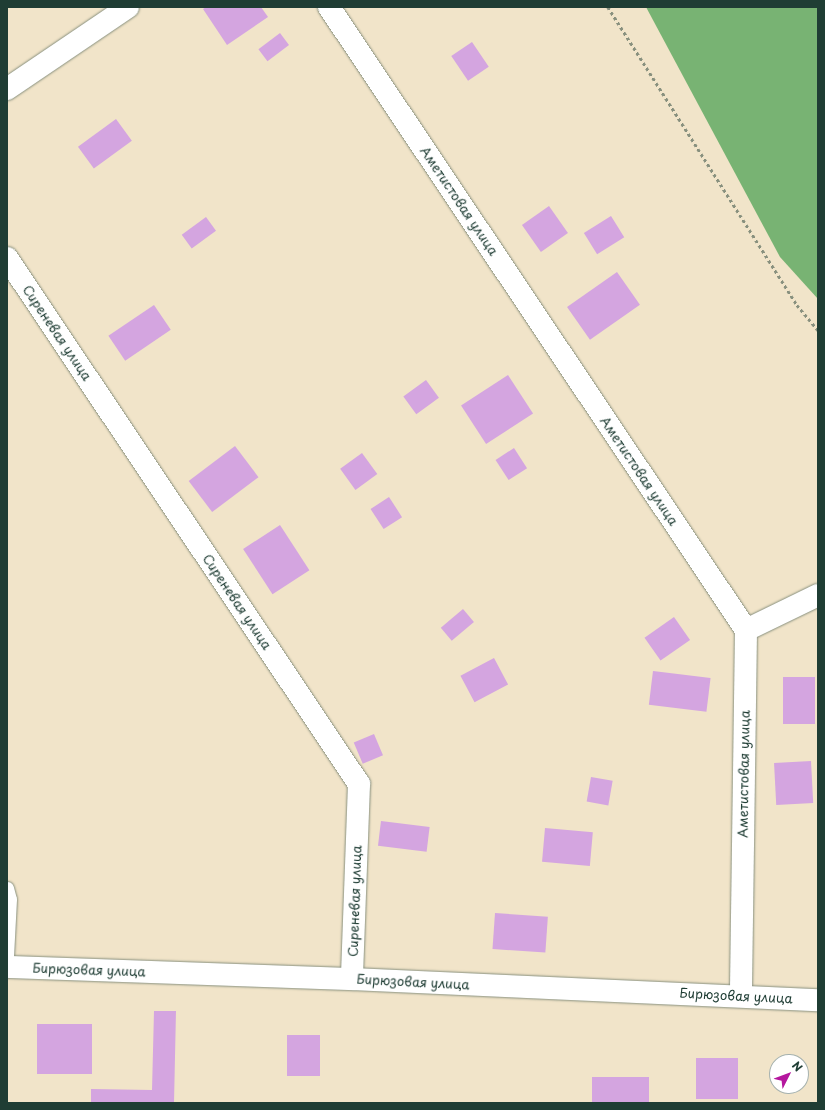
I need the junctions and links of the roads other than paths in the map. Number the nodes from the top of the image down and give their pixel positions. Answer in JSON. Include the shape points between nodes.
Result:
{"nodes":[{"id":1,"x":128,"y":7,"type":"edge"},
{"id":2,"x":329,"y":7,"type":"edge"},
{"id":3,"x":7,"y":89,"type":"edge"},
{"id":4,"x":7,"y":258,"type":"edge"},
{"id":5,"x":818,"y":595,"type":"edge"},
{"id":6,"x":746,"y":630,"type":"junction"},
{"id":7,"x":7,"y":888,"type":"edge"},
{"id":8,"x":7,"y":958,"type":"edge"},
{"id":9,"x":7,"y":967,"type":"edge"},
{"id":10,"x":352,"y":979,"type":"junction"},
{"id":11,"x":741,"y":996,"type":"junction"},
{"id":12,"x":818,"y":1000,"type":"edge"}],
"edges":[{"from":1,"to":3,"type":"street"},
{"from":2,"to":6,"type":"street","name":"Аметистовая улица"},
{"from":4,"to":10,"type":"street","name":"Сиреневая улица","via":[[359,784]]},
{"from":5,"to":6,"type":"street"},
{"from":6,"to":11,"type":"street","name":"Аметистовая улица"},
{"from":7,"to":8,"type":"lane","via":[[10,899]]},
{"from":9,"to":10,"type":"street","name":"Бирюзовая улица"},
{"from":10,"to":11,"type":"street","name":"Бирюзовая улица"},
{"from":11,"to":12,"type":"street","name":"Бирюзовая улица"}]}
